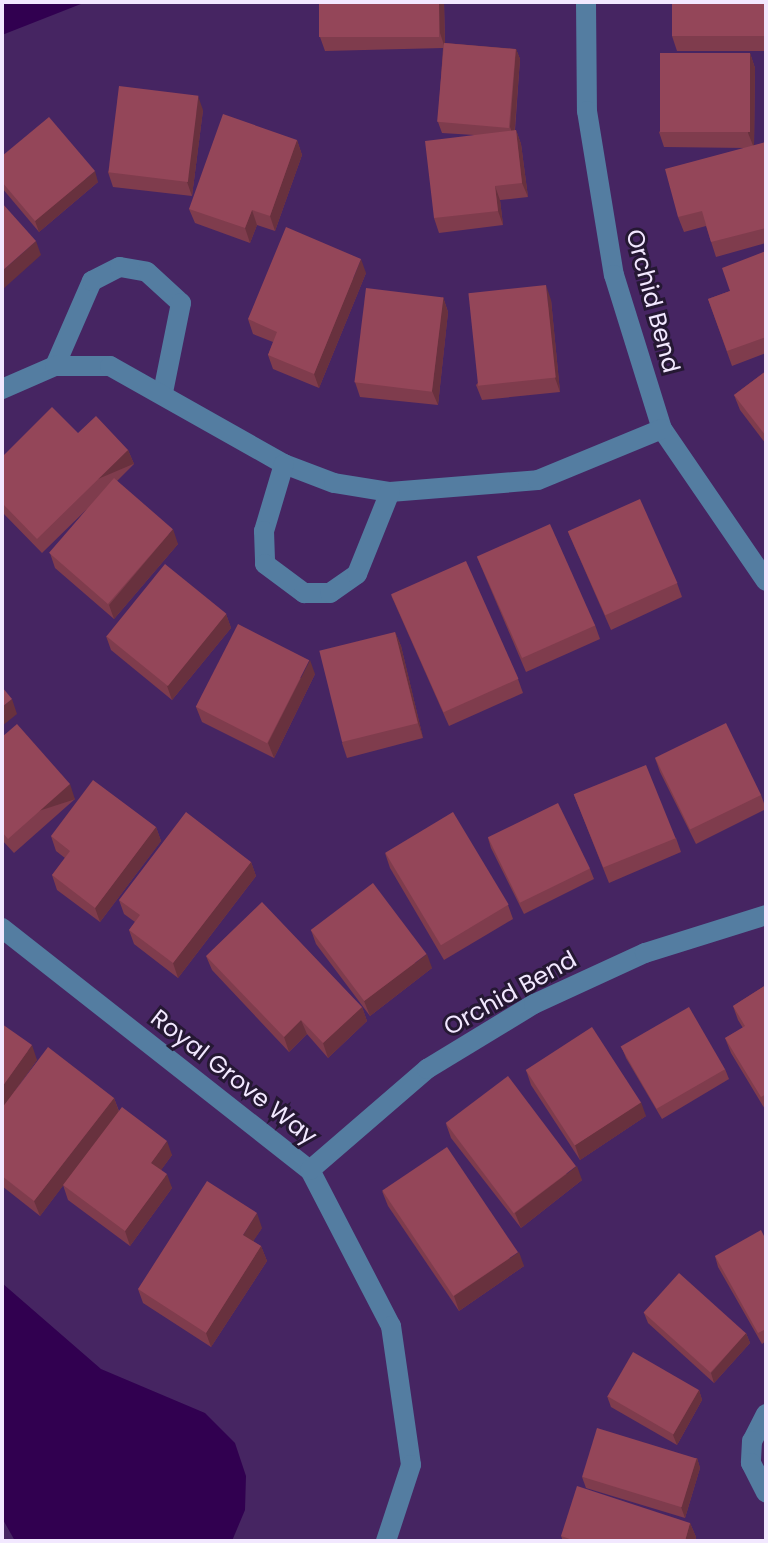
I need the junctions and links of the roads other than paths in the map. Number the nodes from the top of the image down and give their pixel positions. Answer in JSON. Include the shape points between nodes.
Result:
{"nodes":[{"id":1,"x":586,"y":2,"type":"edge"},
{"id":2,"x":55,"y":366,"type":"junction"},
{"id":3,"x":2,"y":389,"type":"edge"},
{"id":4,"x":163,"y":392,"type":"junction"},
{"id":5,"x":662,"y":429,"type":"junction"},
{"id":6,"x":284,"y":464,"type":"junction"},
{"id":7,"x":390,"y":492,"type":"junction"},
{"id":8,"x":766,"y":581,"type":"edge"},
{"id":9,"x":766,"y":915,"type":"edge"},
{"id":10,"x":2,"y":928,"type":"edge"},
{"id":11,"x":310,"y":1170,"type":"junction"},
{"id":12,"x":766,"y":1414,"type":"edge"},
{"id":13,"x":766,"y":1492,"type":"edge"},
{"id":14,"x":386,"y":1541,"type":"edge"}],
"edges":[{"from":1,"to":5,"type":"street","name":"Orchid Bend","via":[[587,111],[614,275]]},
{"from":2,"to":3,"type":"street"},
{"from":2,"to":4,"type":"street","via":[[110,366]]},
{"from":2,"to":4,"type":"street","via":[[92,281],[120,267],[147,272],[181,303]]},
{"from":4,"to":6,"type":"street"},
{"from":5,"to":7,"type":"street","via":[[538,480]]},
{"from":5,"to":8,"type":"street","name":"Orchid Bend"},
{"from":6,"to":7,"type":"street","via":[[334,483]]},
{"from":6,"to":7,"type":"street","via":[[264,531],[265,564],[304,593],[330,593],[357,574]]},
{"from":9,"to":11,"type":"street","name":"Orchid Bend","via":[[645,953],[534,1004],[427,1069]]},
{"from":10,"to":11,"type":"street","name":"Royal Grove Way"},
{"from":11,"to":14,"type":"street","name":"Royal Grove Way","via":[[391,1326],[411,1465]]},
{"from":12,"to":13,"type":"street","via":[[752,1441],[751,1463]]}]}
